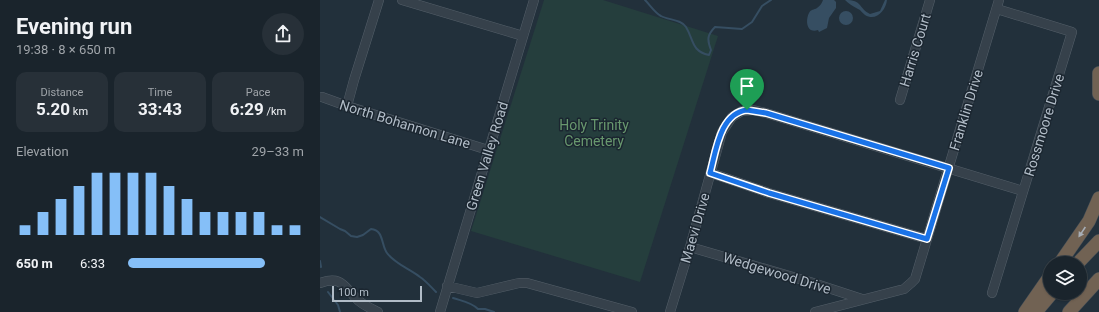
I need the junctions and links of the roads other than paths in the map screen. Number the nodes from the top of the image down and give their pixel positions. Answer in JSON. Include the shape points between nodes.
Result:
{"nodes":[{"id":1,"x":379,"y":0,"type":"edge"},
{"id":2,"x":402,"y":0,"type":"edge"},
{"id":3,"x":534,"y":0,"type":"edge"},
{"id":4,"x":930,"y":0,"type":"edge"},
{"id":5,"x":998,"y":4,"type":"edge"},
{"id":6,"x":523,"y":36,"type":"junction"},
{"id":7,"x":1099,"y":73,"type":"edge"},
{"id":8,"x":1099,"y":94,"type":"edge"},
{"id":9,"x":322,"y":97,"type":"dead end"},
{"id":10,"x":900,"y":100,"type":"dead end"},
{"id":11,"x":347,"y":106,"type":"junction"},
{"id":12,"x":488,"y":150,"type":"junction"},
{"id":13,"x":949,"y":168,"type":"junction"},
{"id":14,"x":710,"y":173,"type":"junction"},
{"id":15,"x":1023,"y":191,"type":"junction"},
{"id":16,"x":1099,"y":198,"type":"edge"},
{"id":17,"x":927,"y":239,"type":"junction"},
{"id":18,"x":1099,"y":241,"type":"edge"},
{"id":19,"x":690,"y":247,"type":"junction"},
{"id":20,"x":1065,"y":256,"type":"edge"},
{"id":21,"x":1085,"y":256,"type":"edge"},
{"id":22,"x":1099,"y":279,"type":"edge"},
{"id":23,"x":320,"y":283,"type":"edge"},
{"id":24,"x":447,"y":286,"type":"junction"},
{"id":25,"x":1043,"y":286,"type":"edge"},
{"id":26,"x":992,"y":293,"type":"dead end"},
{"id":27,"x":863,"y":300,"type":"junction"},
{"id":28,"x":1046,"y":300,"type":"edge"},
{"id":29,"x":378,"y":312,"type":"edge"},
{"id":30,"x":440,"y":312,"type":"edge"},
{"id":31,"x":632,"y":312,"type":"edge"},
{"id":32,"x":670,"y":312,"type":"edge"},
{"id":33,"x":815,"y":312,"type":"edge"},
{"id":34,"x":1025,"y":312,"type":"edge"},
{"id":35,"x":1036,"y":312,"type":"edge"},
{"id":36,"x":1069,"y":312,"type":"edge"},
{"id":37,"x":1074,"y":312,"type":"edge"}],
"edges":[{"from":1,"to":11,"type":"street"},
{"from":2,"to":6,"type":"street"},
{"from":3,"to":6,"type":"street","name":"Green Valley Road"},
{"from":4,"to":10,"type":"street","name":"Harris Court"},
{"from":5,"to":13,"type":"street","name":"Franklin Drive"},
{"from":5,"to":15,"type":"street","name":"Rossmoore Drive","via":[[1072,32]]},
{"from":6,"to":12,"type":"street","name":"Green Valley Road"},
{"from":7,"to":8,"type":"highway"},
{"from":9,"to":11,"type":"street","name":"North Bohannon Lane"},
{"from":11,"to":12,"type":"street","name":"North Bohannon Lane"},
{"from":12,"to":24,"type":"street","name":"Green Valley Road"},
{"from":13,"to":14,"type":"street","name":"Maevi Drive","via":[[766,113],[747,110],[736,114],[725,126]]},
{"from":13,"to":15,"type":"street","name":"Maevi Drive"},
{"from":13,"to":17,"type":"street","name":"Franklin Drive"},
{"from":14,"to":17,"type":"street"},
{"from":14,"to":19,"type":"street","name":"Maevi Drive"},
{"from":15,"to":26,"type":"street","name":"Rossmoore Drive"},
{"from":16,"to":20,"type":"highway","one_way":true,"via":[[1089,221]]},
{"from":17,"to":27,"type":"street","name":"Franklin Drive","via":[[915,279],[908,286]]},
{"from":18,"to":21,"type":"highway"},
{"from":19,"to":27,"type":"street","name":"Wedgewood Drive"},
{"from":19,"to":32,"type":"street","name":"Maevi Drive"},
{"from":22,"to":36,"type":"highway"},
{"from":22,"to":37,"type":"highway"},
{"from":23,"to":29,"type":"street","via":[[330,280],[346,286],[359,301]]},
{"from":24,"to":30,"type":"street","name":"Green Valley Road"},
{"from":24,"to":31,"type":"street","via":[[476,293],[527,283]]},
{"from":25,"to":34,"type":"highway"},
{"from":27,"to":33,"type":"street"},
{"from":28,"to":35,"type":"highway"}]}
